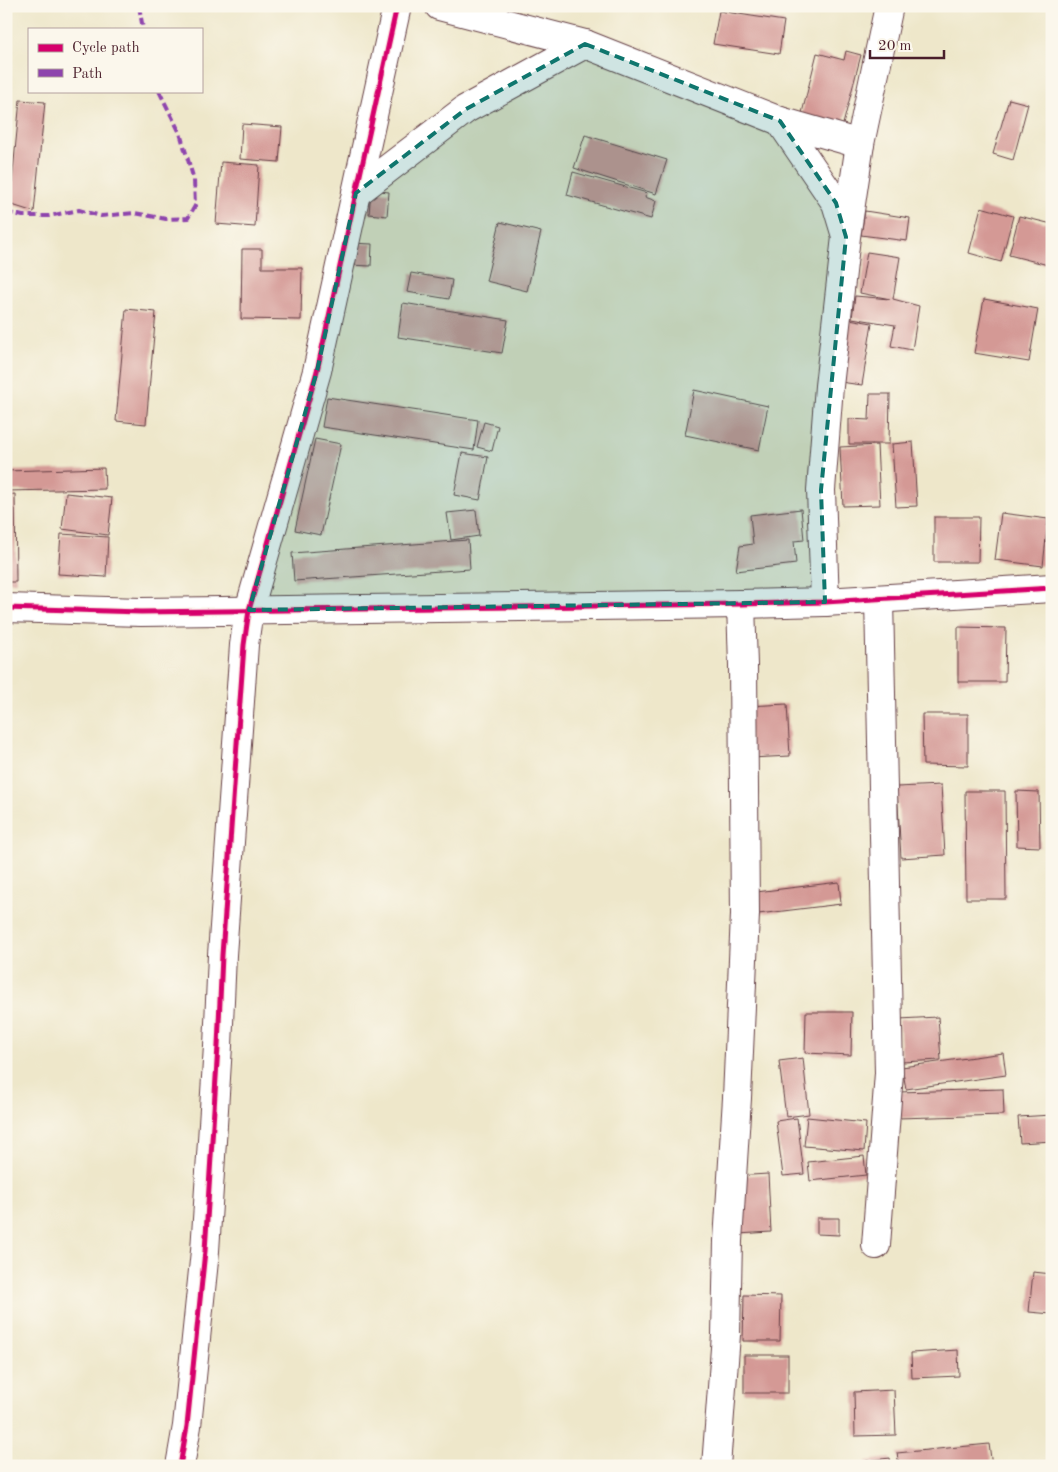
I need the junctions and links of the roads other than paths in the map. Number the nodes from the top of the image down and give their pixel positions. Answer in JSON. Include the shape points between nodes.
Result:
{"nodes":[{"id":1,"x":397,"y":6,"type":"edge"},
{"id":2,"x":439,"y":6,"type":"edge"},
{"id":3,"x":889,"y":6,"type":"edge"},
{"id":4,"x":585,"y":44,"type":"junction"},
{"id":5,"x":780,"y":121,"type":"junction"},
{"id":6,"x":860,"y":144,"type":"junction"},
{"id":7,"x":356,"y":193,"type":"junction"},
{"id":8,"x":846,"y":237,"type":"junction"},
{"id":9,"x":1052,"y":588,"type":"edge"},
{"id":10,"x":879,"y":598,"type":"junction"},
{"id":11,"x":825,"y":602,"type":"junction"},
{"id":12,"x":741,"y":604,"type":"junction"},
{"id":13,"x":6,"y":608,"type":"edge"},
{"id":14,"x":249,"y":610,"type":"junction"},
{"id":15,"x":876,"y":1245,"type":"dead end"},
{"id":16,"x":180,"y":1466,"type":"edge"},
{"id":17,"x":716,"y":1466,"type":"edge"}],
"edges":[{"from":1,"to":7,"type":"street"},
{"from":2,"to":4,"type":"street"},
{"from":3,"to":6,"type":"street"},
{"from":4,"to":5,"type":"street"},
{"from":4,"to":7,"type":"street","via":[[466,109]]},
{"from":5,"to":6,"type":"street"},
{"from":5,"to":8,"type":"street","via":[[836,203]]},
{"from":6,"to":8,"type":"street"},
{"from":7,"to":14,"type":"street","via":[[317,371]]},
{"from":8,"to":11,"type":"street","via":[[821,490]]},
{"from":9,"to":10,"type":"street"},
{"from":10,"to":11,"type":"street"},
{"from":10,"to":15,"type":"street","via":[[889,1073]]},
{"from":11,"to":12,"type":"street"},
{"from":12,"to":14,"type":"street"},
{"from":12,"to":17,"type":"street","via":[[745,914],[726,1335]]},
{"from":13,"to":14,"type":"street","via":[[141,612]]},
{"from":14,"to":16,"type":"street","via":[[222,955],[204,1251],[187,1426]]}]}
